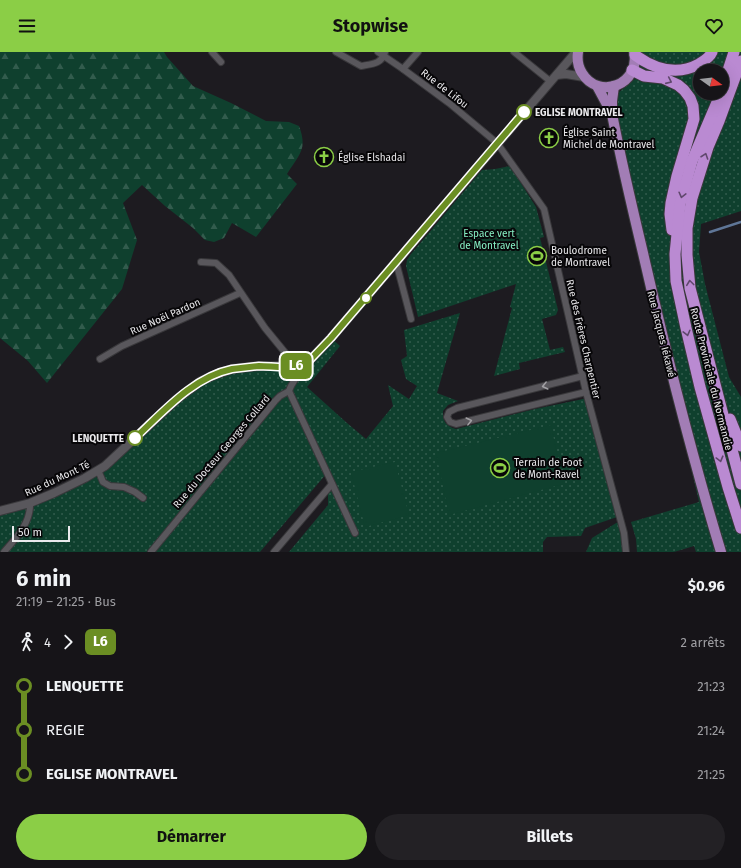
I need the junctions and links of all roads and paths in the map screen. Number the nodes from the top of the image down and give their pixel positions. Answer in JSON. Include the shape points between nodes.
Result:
{"nodes":[{"id":1,"x":212,"y":52,"type":"edge"},
{"id":2,"x":336,"y":52,"type":"edge"},
{"id":3,"x":378,"y":52,"type":"edge"},
{"id":4,"x":418,"y":52,"type":"edge"},
{"id":5,"x":514,"y":52,"type":"edge"},
{"id":6,"x":577,"y":52,"type":"edge"},
{"id":7,"x":712,"y":52,"type":"edge"},
{"id":8,"x":727,"y":52,"type":"edge"},
{"id":9,"x":734,"y":52,"type":"edge"},
{"id":10,"x":385,"y":54,"type":"edge"},
{"id":11,"x":634,"y":54,"type":"edge"},
{"id":12,"x":741,"y":61,"type":"edge"},
{"id":13,"x":221,"y":62,"type":"dead end"},
{"id":14,"x":724,"y":64,"type":"edge"},
{"id":15,"x":729,"y":67,"type":"edge"},
{"id":16,"x":403,"y":68,"type":"junction"},
{"id":17,"x":632,"y":70,"type":"junction"},
{"id":18,"x":557,"y":75,"type":"junction"},
{"id":19,"x":584,"y":77,"type":"junction"},
{"id":20,"x":550,"y":81,"type":"junction"},
{"id":21,"x":741,"y":81,"type":"edge"},
{"id":22,"x":597,"y":86,"type":"junction"},
{"id":23,"x":614,"y":86,"type":"junction"},
{"id":24,"x":714,"y":100,"type":"edge"},
{"id":25,"x":718,"y":100,"type":"edge"},
{"id":26,"x":612,"y":114,"type":"junction"},
{"id":27,"x":719,"y":121,"type":"junction"},
{"id":28,"x":497,"y":143,"type":"junction"},
{"id":29,"x":700,"y":144,"type":"junction"},
{"id":30,"x":675,"y":254,"type":"junction"},
{"id":31,"x":201,"y":262,"type":"dead end"},
{"id":32,"x":396,"y":262,"type":"junction"},
{"id":33,"x":240,"y":293,"type":"junction"},
{"id":34,"x":411,"y":319,"type":"dead end"},
{"id":35,"x":100,"y":360,"type":"dead end"},
{"id":36,"x":303,"y":365,"type":"junction"},
{"id":37,"x":292,"y":366,"type":"junction"},
{"id":38,"x":710,"y":367,"type":"junction"},
{"id":39,"x":583,"y":376,"type":"junction"},
{"id":40,"x":289,"y":391,"type":"junction"},
{"id":41,"x":586,"y":392,"type":"junction"},
{"id":42,"x":741,"y":446,"type":"edge"},
{"id":43,"x":98,"y":470,"type":"junction"},
{"id":44,"x":332,"y":484,"type":"junction"},
{"id":45,"x":741,"y":484,"type":"edge"},
{"id":46,"x":143,"y":498,"type":"dead end"},
{"id":47,"x":30,"y":503,"type":"junction"},
{"id":48,"x":0,"y":511,"type":"edge"},
{"id":49,"x":741,"y":528,"type":"edge"},
{"id":50,"x":355,"y":533,"type":"dead end"},
{"id":51,"x":4,"y":552,"type":"edge"},
{"id":52,"x":151,"y":552,"type":"edge"},
{"id":53,"x":274,"y":552,"type":"edge"},
{"id":54,"x":626,"y":552,"type":"edge"},
{"id":55,"x":721,"y":552,"type":"edge"}],
"edges":[{"from":1,"to":13,"type":"street"},
{"from":2,"to":10,"type":"street","via":[[361,66],[378,63]]},
{"from":3,"to":10,"type":"street","name":"Rue de Lifou"},
{"from":4,"to":16,"type":"street"},
{"from":5,"to":20,"type":"street"},
{"from":6,"to":18,"type":"street","name":"Rue du Docteur Georges Collard"},
{"from":6,"to":19,"type":"main road","via":[[578,63]]},
{"from":7,"to":11,"type":"highway","via":[[702,62],[681,70],[658,68]]},
{"from":8,"to":14,"type":"highway"},
{"from":9,"to":15,"type":"highway"},
{"from":10,"to":16,"type":"street","name":"Rue de Lifou"},
{"from":11,"to":17,"type":"main road","via":[[635,63]]},
{"from":12,"to":27,"type":"highway","name":"Route Provinciale du Normandie"},
{"from":16,"to":28,"type":"street","name":"Rue de Lifou"},
{"from":17,"to":23,"type":"main road","via":[[624,81]]},
{"from":17,"to":30,"type":"highway","one_way":true,"via":[[644,76],[663,78],[678,85],[690,98],[694,113],[671,204]]},
{"from":18,"to":19,"type":"street","via":[[571,74]]},
{"from":18,"to":20,"type":"street","name":"Rue du Docteur Georges Collard"},
{"from":19,"to":22,"type":"main road"},
{"from":20,"to":28,"type":"street","name":"Rue du Docteur Georges Collard"},
{"from":21,"to":27,"type":"highway"},
{"from":22,"to":23,"type":"main road"},
{"from":22,"to":26,"type":"main road","name":"Rue Jacques Iékawé"},
{"from":23,"to":26,"type":"main road","name":"Rue Jacques Iékawé"},
{"from":24,"to":29,"type":"highway"},
{"from":25,"to":29,"type":"highway"},
{"from":26,"to":55,"type":"main road","name":"Rue Jacques Iékawé","via":[[657,315],[697,472]]},
{"from":38,"to":27,"type":"highway","name":"Route Provinciale du Normandie","one_way":true,"via":[[690,288],[687,228],[699,173]]},
{"from":28,"to":32,"type":"street","name":"Rue du Docteur Georges Collard"},
{"from":28,"to":39,"type":"street","name":"Rue des Frères Charpentier","via":[[544,209]]},
{"from":29,"to":30,"type":"highway","one_way":true,"via":[[692,161],[680,204]]},
{"from":30,"to":49,"type":"highway","name":"Route Provinciale du Normandie","one_way":true,"via":[[676,281],[700,387]]},
{"from":31,"to":33,"type":"street","via":[[216,263],[229,275]]},
{"from":32,"to":34,"type":"street"},
{"from":32,"to":36,"type":"street","name":"Rue du Docteur Georges Collard","via":[[331,338]]},
{"from":33,"to":35,"type":"street","name":"Rue Noël Pardon","via":[[122,346]]},
{"from":33,"to":37,"type":"street","via":[[292,361]]},
{"from":36,"to":37,"type":"street","name":"Rue du Mont Té"},
{"from":36,"to":40,"type":"street","name":"Rue du Docteur Georges Collard"},
{"from":37,"to":43,"type":"street","name":"Rue du Mont Té","via":[[232,369],[201,382],[177,399]]},
{"from":38,"to":42,"type":"highway"},
{"from":38,"to":45,"type":"highway","name":"Route Provinciale du Normandie"},
{"from":39,"to":41,"type":"street","name":"Rue des Frères Charpentier"},
{"from":39,"to":41,"type":"street","one_way":true,"via":[[457,408],[449,412],[447,417],[450,422],[456,424]]},
{"from":40,"to":44,"type":"street"},
{"from":40,"to":52,"type":"street","name":"Rue du Docteur Georges Collard","via":[[275,401]]},
{"from":41,"to":54,"type":"street","name":"Rue des Frères Charpentier","via":[[624,533]]},
{"from":43,"to":46,"type":"street","via":[[104,482],[110,486],[124,488]]},
{"from":43,"to":47,"type":"street","name":"Rue du Mont Té"},
{"from":44,"to":50,"type":"street"},
{"from":44,"to":53,"type":"street"},
{"from":47,"to":48,"type":"street","name":"Rue du Mont Té"},
{"from":47,"to":51,"type":"street","via":[[29,513],[19,535]]}]}
